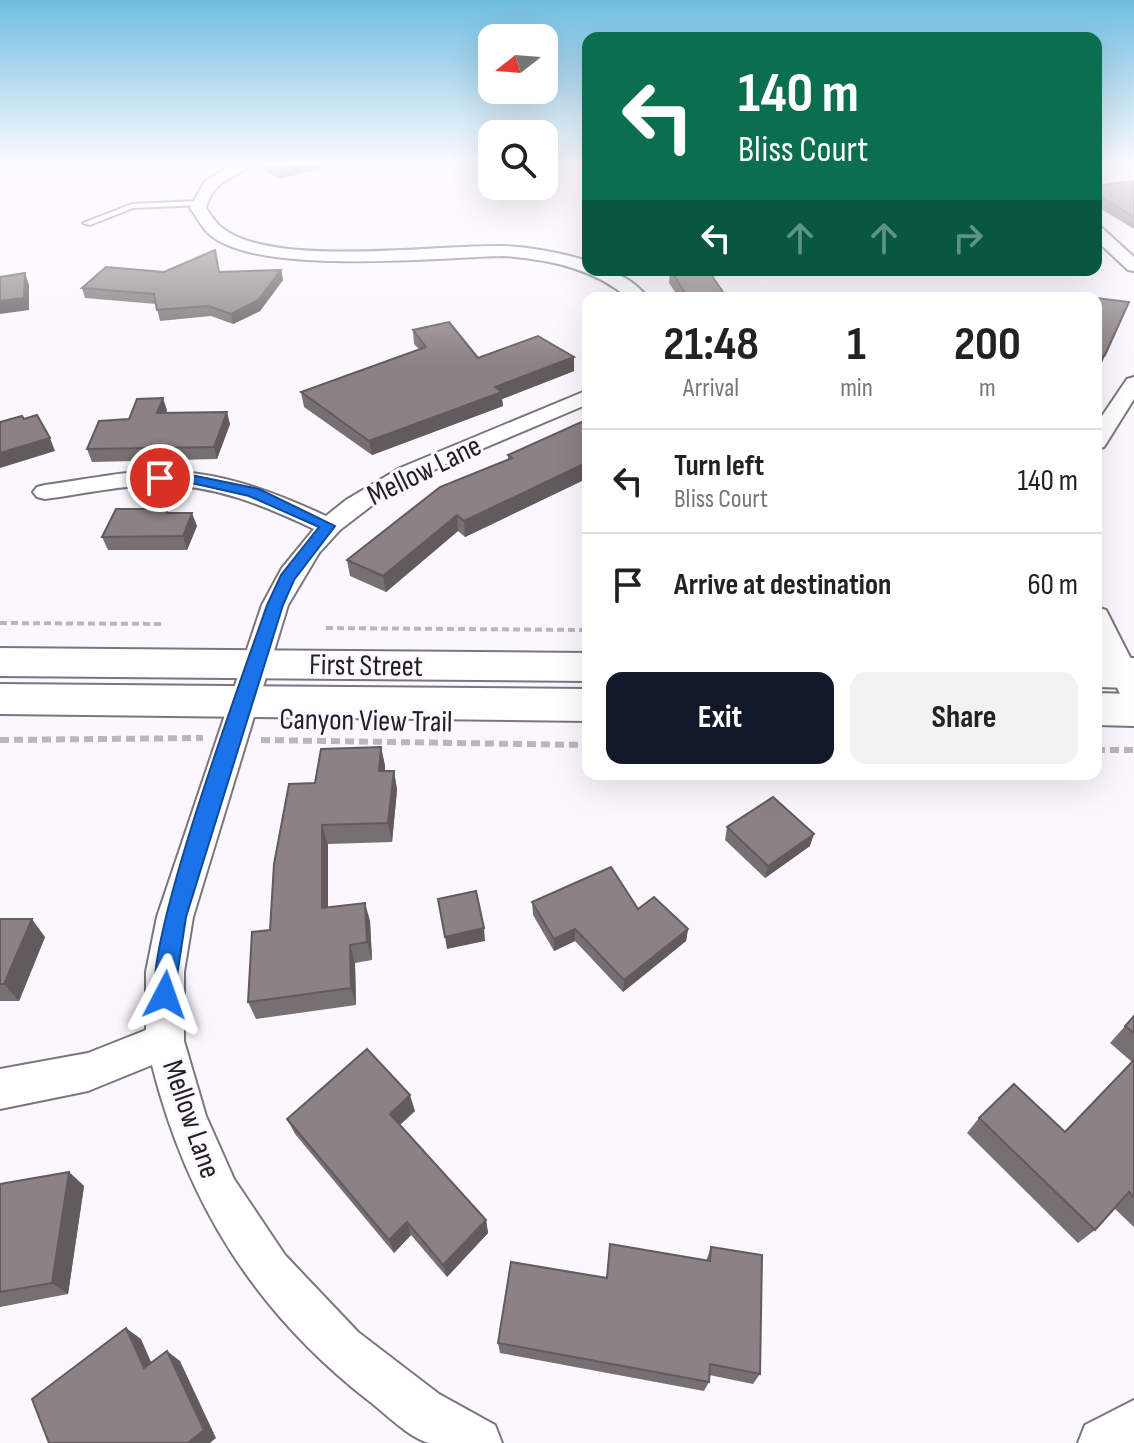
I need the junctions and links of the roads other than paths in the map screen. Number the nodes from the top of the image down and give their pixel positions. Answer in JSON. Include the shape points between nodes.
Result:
{"nodes":[{"id":1,"x":213,"y":229,"type":"edge"},
{"id":2,"x":1102,"y":237,"type":"edge"},
{"id":3,"x":582,"y":265,"type":"edge"},
{"id":4,"x":1134,"y":266,"type":"edge"},
{"id":5,"x":610,"y":276,"type":"edge"},
{"id":6,"x":632,"y":292,"type":"edge"},
{"id":7,"x":1134,"y":383,"type":"edge"},
{"id":8,"x":582,"y":399,"type":"edge"},
{"id":9,"x":1102,"y":433,"type":"edge"},
{"id":10,"x":45,"y":492,"type":"dead end"},
{"id":11,"x":328,"y":526,"type":"junction"},
{"id":12,"x":1102,"y":631,"type":"edge"},
{"id":13,"x":0,"y":662,"type":"edge"},
{"id":14,"x":582,"y":668,"type":"edge"},
{"id":15,"x":1124,"y":685,"type":"edge"},
{"id":16,"x":0,"y":699,"type":"edge"},
{"id":17,"x":244,"y":702,"type":"junction"},
{"id":18,"x":1102,"y":704,"type":"edge"},
{"id":19,"x":582,"y":705,"type":"edge"},
{"id":20,"x":165,"y":1041,"type":"junction"},
{"id":21,"x":0,"y":1089,"type":"edge"},
{"id":22,"x":1134,"y":1425,"type":"edge"},
{"id":23,"x":477,"y":1443,"type":"edge"},
{"id":24,"x":1103,"y":1443,"type":"edge"}],
"edges":[{"from":1,"to":3,"type":"street","via":[[248,246],[283,253],[506,251]]},
{"from":2,"to":4,"type":"street"},
{"from":5,"to":6,"type":"street"},
{"from":7,"to":9,"type":"street"},
{"from":8,"to":11,"type":"street","name":"Mellow Lane","via":[[401,475]]},
{"from":10,"to":11,"type":"street","via":[[160,478],[196,480],[254,492]]},
{"from":11,"to":17,"type":"street","name":"Mellow Lane","via":[[287,579]]},
{"from":12,"to":15,"type":"street"},
{"from":13,"to":17,"type":"main road","name":"First Street"},
{"from":14,"to":17,"type":"main road","name":"First Street"},
{"from":15,"to":18,"type":"main road"},
{"from":16,"to":17,"type":"main road","name":"First Street"},
{"from":17,"to":19,"type":"main road","name":"First Street"},
{"from":17,"to":20,"type":"street","name":"Mellow Lane","via":[[175,917],[165,972]]},
{"from":20,"to":21,"type":"street","via":[[88,1072]]},
{"from":20,"to":23,"type":"street","name":"Mellow Lane","via":[[186,1119],[219,1194],[269,1271],[341,1349],[422,1411]]},
{"from":22,"to":24,"type":"street"}]}
